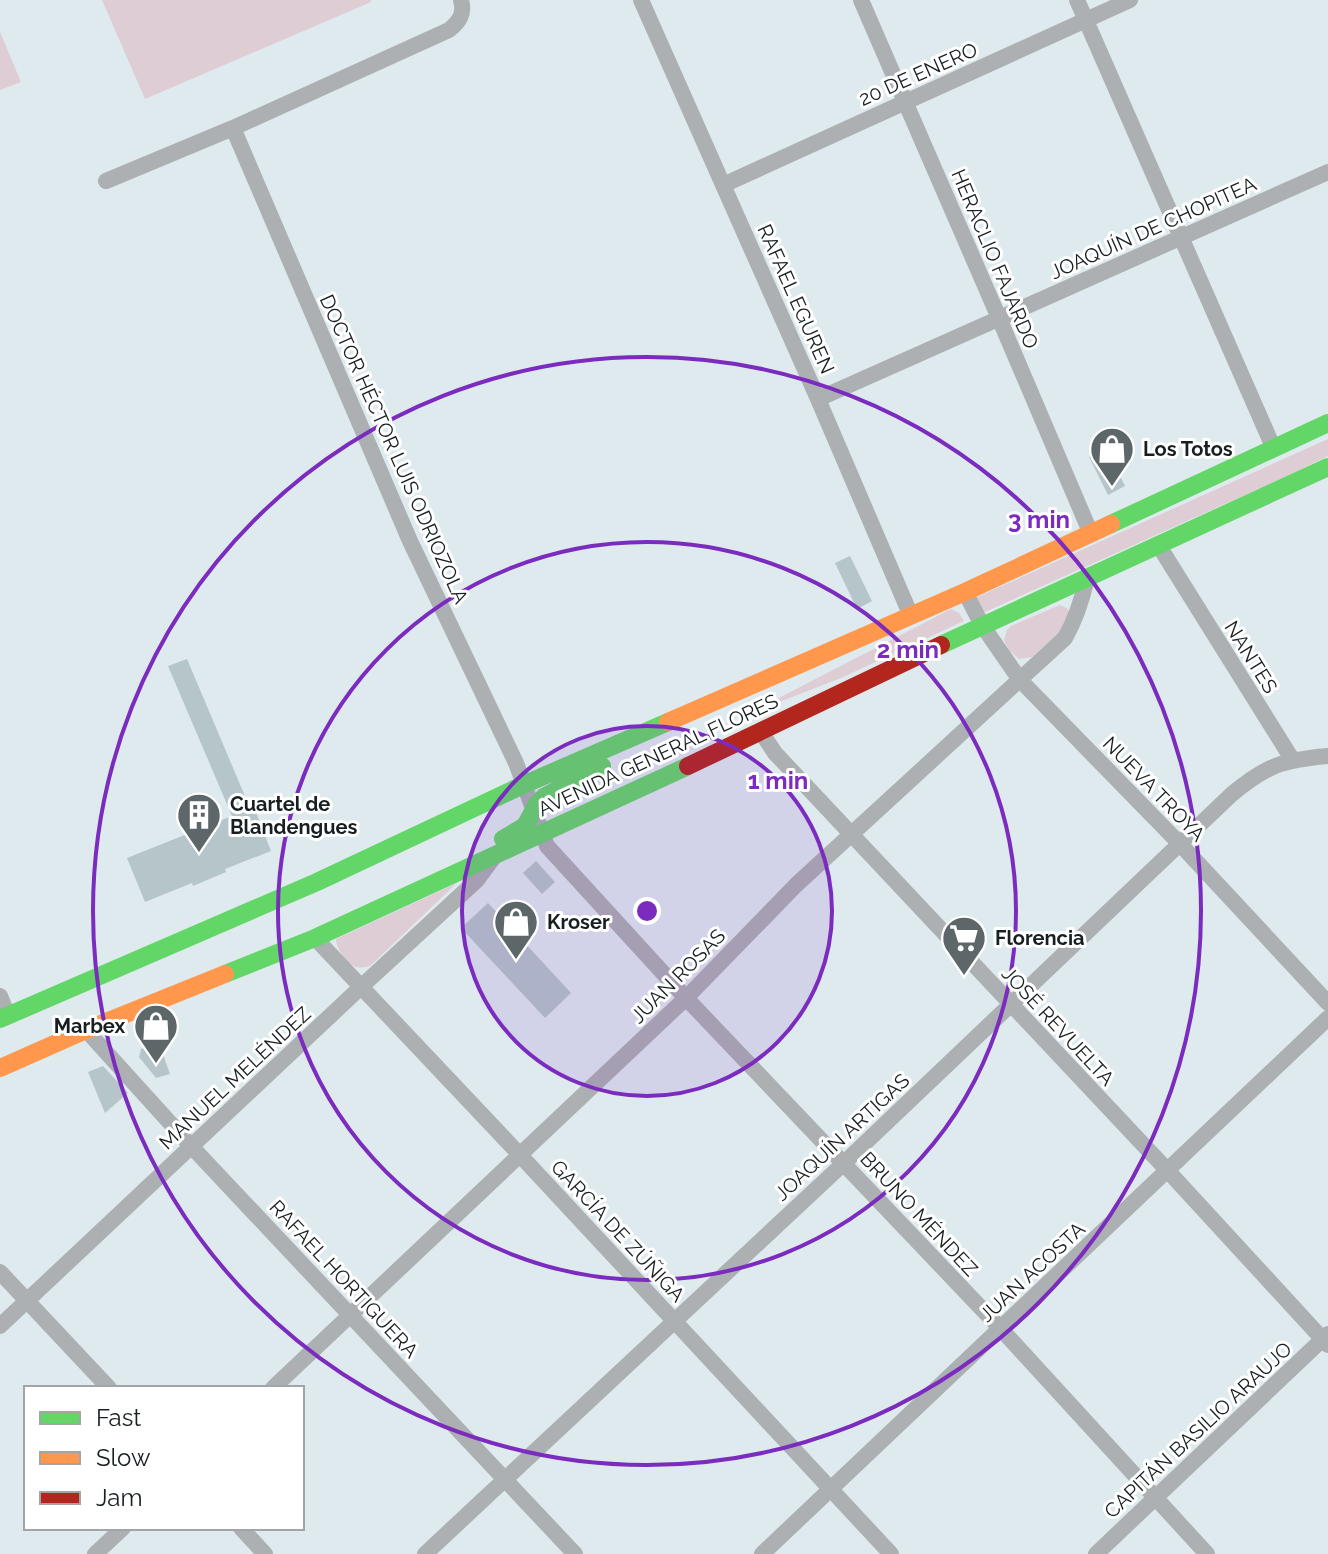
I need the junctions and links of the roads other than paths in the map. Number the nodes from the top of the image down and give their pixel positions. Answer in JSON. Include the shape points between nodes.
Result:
{"nodes":[{"id":1,"x":461,"y":0,"type":"edge"},
{"id":2,"x":641,"y":0,"type":"edge"},
{"id":3,"x":861,"y":0,"type":"edge"},
{"id":4,"x":1077,"y":0,"type":"edge"},
{"id":5,"x":1130,"y":0,"type":"edge"},
{"id":6,"x":1086,"y":19,"type":"junction"},
{"id":7,"x":905,"y":101,"type":"junction"},
{"id":8,"x":233,"y":128,"type":"junction"},
{"id":9,"x":1328,"y":172,"type":"edge"},
{"id":10,"x":106,"y":181,"type":"dead end"},
{"id":11,"x":723,"y":185,"type":"junction"},
{"id":12,"x":1182,"y":238,"type":"junction"},
{"id":13,"x":999,"y":318,"type":"junction"},
{"id":14,"x":818,"y":399,"type":"junction"},
{"id":15,"x":1328,"y":423,"type":"edge"},
{"id":16,"x":1274,"y":449,"type":"junction"},
{"id":17,"x":1328,"y":467,"type":"edge"},
{"id":18,"x":1091,"y":534,"type":"junction"},
{"id":19,"x":1159,"y":546,"type":"junction"},
{"id":20,"x":1087,"y":578,"type":"junction"},
{"id":21,"x":965,"y":592,"type":"junction"},
{"id":22,"x":911,"y":616,"type":"junction"},
{"id":23,"x":982,"y":625,"type":"junction"},
{"id":24,"x":1020,"y":680,"type":"junction"},
{"id":25,"x":661,"y":726,"type":"junction"},
{"id":26,"x":761,"y":732,"type":"junction"},
{"id":27,"x":1328,"y":756,"type":"edge"},
{"id":28,"x":1292,"y":759,"type":"junction"},
{"id":29,"x":523,"y":785,"type":"junction"},
{"id":30,"x":534,"y":811,"type":"junction"},
{"id":31,"x":541,"y":834,"type":"junction"},
{"id":32,"x":851,"y":834,"type":"junction"},
{"id":33,"x":1180,"y":844,"type":"junction"},
{"id":34,"x":494,"y":856,"type":"junction"},
{"id":35,"x":452,"y":875,"type":"junction"},
{"id":36,"x":315,"y":938,"type":"junction"},
{"id":37,"x":362,"y":986,"type":"junction"},
{"id":38,"x":0,"y":996,"type":"edge"},
{"id":39,"x":686,"y":998,"type":"junction"},
{"id":40,"x":1328,"y":1003,"type":"edge"},
{"id":41,"x":1011,"y":1006,"type":"junction"},
{"id":42,"x":4,"y":1017,"type":"edge"},
{"id":43,"x":1328,"y":1018,"type":"edge"},
{"id":44,"x":86,"y":1030,"type":"junction"},
{"id":45,"x":0,"y":1068,"type":"edge"},
{"id":46,"x":191,"y":1146,"type":"junction"},
{"id":47,"x":519,"y":1154,"type":"junction"},
{"id":48,"x":844,"y":1163,"type":"junction"},
{"id":49,"x":1168,"y":1171,"type":"junction"},
{"id":50,"x":0,"y":1272,"type":"edge"},
{"id":51,"x":28,"y":1301,"type":"junction"},
{"id":52,"x":350,"y":1314,"type":"junction"},
{"id":53,"x":674,"y":1321,"type":"junction"},
{"id":54,"x":0,"y":1326,"type":"edge"},
{"id":55,"x":1001,"y":1329,"type":"junction"},
{"id":56,"x":1326,"y":1340,"type":"edge"},
{"id":57,"x":107,"y":1386,"type":"edge"},
{"id":58,"x":275,"y":1386,"type":"edge"},
{"id":59,"x":505,"y":1479,"type":"junction"},
{"id":60,"x":830,"y":1488,"type":"junction"},
{"id":61,"x":1155,"y":1498,"type":"junction"},
{"id":62,"x":121,"y":1530,"type":"edge"},
{"id":63,"x":243,"y":1530,"type":"edge"},
{"id":64,"x":95,"y":1554,"type":"edge"},
{"id":65,"x":265,"y":1554,"type":"edge"},
{"id":66,"x":425,"y":1554,"type":"edge"},
{"id":67,"x":575,"y":1554,"type":"edge"},
{"id":68,"x":762,"y":1554,"type":"edge"},
{"id":69,"x":891,"y":1554,"type":"edge"},
{"id":70,"x":1096,"y":1554,"type":"edge"},
{"id":71,"x":1207,"y":1554,"type":"edge"}],
"edges":[{"from":1,"to":8,"type":"street","via":[[459,22],[449,30]]},
{"from":2,"to":11,"type":"street","name":"RAFAEL EGUREN"},
{"from":3,"to":7,"type":"street","name":"HERACLIO FAJARDO"},
{"from":4,"to":6,"type":"street"},
{"from":5,"to":6,"type":"street","name":"20 DE ENERO"},
{"from":6,"to":7,"type":"street","name":"20 DE ENERO"},
{"from":6,"to":12,"type":"street"},
{"from":7,"to":11,"type":"street","name":"20 DE ENERO"},
{"from":7,"to":13,"type":"street","name":"HERACLIO FAJARDO"},
{"from":8,"to":10,"type":"street"},
{"from":8,"to":29,"type":"street","name":"DOCTOR HÉCTOR LUIS ODRIOZOLA","via":[[410,541]]},
{"from":9,"to":12,"type":"street","name":"JOAQUÍN DE CHOPITEA"},
{"from":11,"to":14,"type":"street","name":"RAFAEL EGUREN"},
{"from":12,"to":13,"type":"street","name":"JOAQUÍN DE CHOPITEA"},
{"from":12,"to":16,"type":"street"},
{"from":13,"to":14,"type":"street","name":"JOAQUÍN DE CHOPITEA"},
{"from":13,"to":18,"type":"street","name":"HERACLIO FAJARDO"},
{"from":14,"to":22,"type":"street","name":"RAFAEL EGUREN"},
{"from":15,"to":16,"type":"main road","name":"AVENIDA GENERAL FLORES"},
{"from":16,"to":18,"type":"main road","name":"AVENIDA GENERAL FLORES"},
{"from":17,"to":19,"type":"main road","name":"AVENIDA GENERAL FLORES"},
{"from":18,"to":21,"type":"main road","name":"AVENIDA GENERAL FLORES"},
{"from":19,"to":20,"type":"main road","name":"AVENIDA GENERAL FLORES"},
{"from":19,"to":28,"type":"street","name":"NANTES"},
{"from":20,"to":23,"type":"main road","name":"AVENIDA GENERAL FLORES"},
{"from":20,"to":24,"type":"street","name":"JUAN ROSAS","via":[[1065,638]]},
{"from":21,"to":22,"type":"main road","name":"AVENIDA GENERAL FLORES"},
{"from":21,"to":23,"type":"street","name":"NUEVA TROYA"},
{"from":22,"to":25,"type":"main road","name":"AVENIDA GENERAL FLORES"},
{"from":23,"to":24,"type":"street","name":"NUEVA TROYA"},
{"from":23,"to":26,"type":"main road","name":"AVENIDA GENERAL FLORES"},
{"from":24,"to":32,"type":"street","name":"JUAN ROSAS"},
{"from":24,"to":33,"type":"street","name":"NUEVA TROYA"},
{"from":25,"to":29,"type":"main road","name":"AVENIDA GENERAL FLORES"},
{"from":25,"to":30,"type":"main road","via":[[637,750],[558,788]]},
{"from":26,"to":31,"type":"main road","name":"AVENIDA GENERAL FLORES"},
{"from":26,"to":32,"type":"street","name":"JOSÉ REVUELTA"},
{"from":27,"to":28,"type":"street"},
{"from":28,"to":33,"type":"street","name":"JOAQUÍN ARTIGAS","via":[[1247,781]]},
{"from":29,"to":30,"type":"street","name":"BRUNO MÉNDEZ"},
{"from":29,"to":42,"type":"main road","name":"AVENIDA GENERAL FLORES","via":[[317,882]]},
{"from":30,"to":31,"type":"street","name":"BRUNO MÉNDEZ"},
{"from":30,"to":35,"type":"main road","via":[[525,826],[469,855]]},
{"from":31,"to":34,"type":"main road","name":"AVENIDA GENERAL FLORES"},
{"from":31,"to":39,"type":"street","name":"BRUNO MÉNDEZ"},
{"from":32,"to":39,"type":"street","name":"JUAN ROSAS"},
{"from":32,"to":41,"type":"street","name":"JOSÉ REVUELTA"},
{"from":33,"to":40,"type":"street","name":"NUEVA TROYA"},
{"from":33,"to":41,"type":"street","name":"JOAQUÍN ARTIGAS"},
{"from":34,"to":35,"type":"main road","name":"AVENIDA GENERAL FLORES"},
{"from":34,"to":37,"type":"street","name":"MANUEL MELÉNDEZ","via":[[477,880]]},
{"from":35,"to":36,"type":"main road","name":"AVENIDA GENERAL FLORES"},
{"from":36,"to":37,"type":"street","name":"GARCÍA DE ZÚÑIGA"},
{"from":36,"to":44,"type":"main road","name":"AVENIDA GENERAL FLORES"},
{"from":37,"to":46,"type":"street","name":"MANUEL MELÉNDEZ"},
{"from":37,"to":47,"type":"street","name":"GARCÍA DE ZÚÑIGA"},
{"from":38,"to":42,"type":"street"},
{"from":39,"to":47,"type":"street","name":"JUAN ROSAS"},
{"from":39,"to":48,"type":"street","name":"BRUNO MÉNDEZ"},
{"from":41,"to":48,"type":"street","name":"JOAQUÍN ARTIGAS"},
{"from":41,"to":49,"type":"street","name":"JOSÉ REVUELTA"},
{"from":43,"to":49,"type":"street","name":"JUAN ACOSTA"},
{"from":44,"to":45,"type":"main road","name":"AVENIDA GENERAL FLORES"},
{"from":44,"to":46,"type":"street","name":"RAFAEL HORTIGUERA"},
{"from":46,"to":51,"type":"street","name":"MANUEL MELÉNDEZ"},
{"from":46,"to":52,"type":"street","name":"RAFAEL HORTIGUERA"},
{"from":47,"to":52,"type":"street","name":"JUAN ROSAS"},
{"from":47,"to":53,"type":"street","name":"GARCÍA DE ZÚÑIGA"},
{"from":48,"to":53,"type":"street","name":"JOAQUÍN ARTIGAS"},
{"from":48,"to":55,"type":"street","name":"BRUNO MÉNDEZ"},
{"from":49,"to":55,"type":"street","name":"JUAN ACOSTA"},
{"from":49,"to":56,"type":"street","name":"JOSÉ REVUELTA"},
{"from":50,"to":51,"type":"street"},
{"from":51,"to":54,"type":"street","name":"MANUEL MELÉNDEZ"},
{"from":51,"to":57,"type":"street"},
{"from":52,"to":58,"type":"street","name":"JUAN ROSAS"},
{"from":52,"to":59,"type":"street","name":"RAFAEL HORTIGUERA"},
{"from":53,"to":59,"type":"street","name":"JOAQUÍN ARTIGAS"},
{"from":53,"to":60,"type":"street","name":"GARCÍA DE ZÚÑIGA"},
{"from":55,"to":60,"type":"street","name":"JUAN ACOSTA"},
{"from":55,"to":61,"type":"street","name":"BRUNO MÉNDEZ"},
{"from":56,"to":61,"type":"street","name":"CAPITÁN BASILIO ARAUJO"},
{"from":59,"to":66,"type":"street","name":"JOAQUÍN ARTIGAS"},
{"from":59,"to":67,"type":"street","name":"RAFAEL HORTIGUERA"},
{"from":60,"to":68,"type":"street","name":"JUAN ACOSTA"},
{"from":60,"to":69,"type":"street","name":"GARCÍA DE ZÚÑIGA"},
{"from":61,"to":70,"type":"street","name":"CAPITÁN BASILIO ARAUJO"},
{"from":61,"to":71,"type":"street","name":"BRUNO MÉNDEZ"},
{"from":62,"to":64,"type":"street"},
{"from":63,"to":65,"type":"street"}]}
